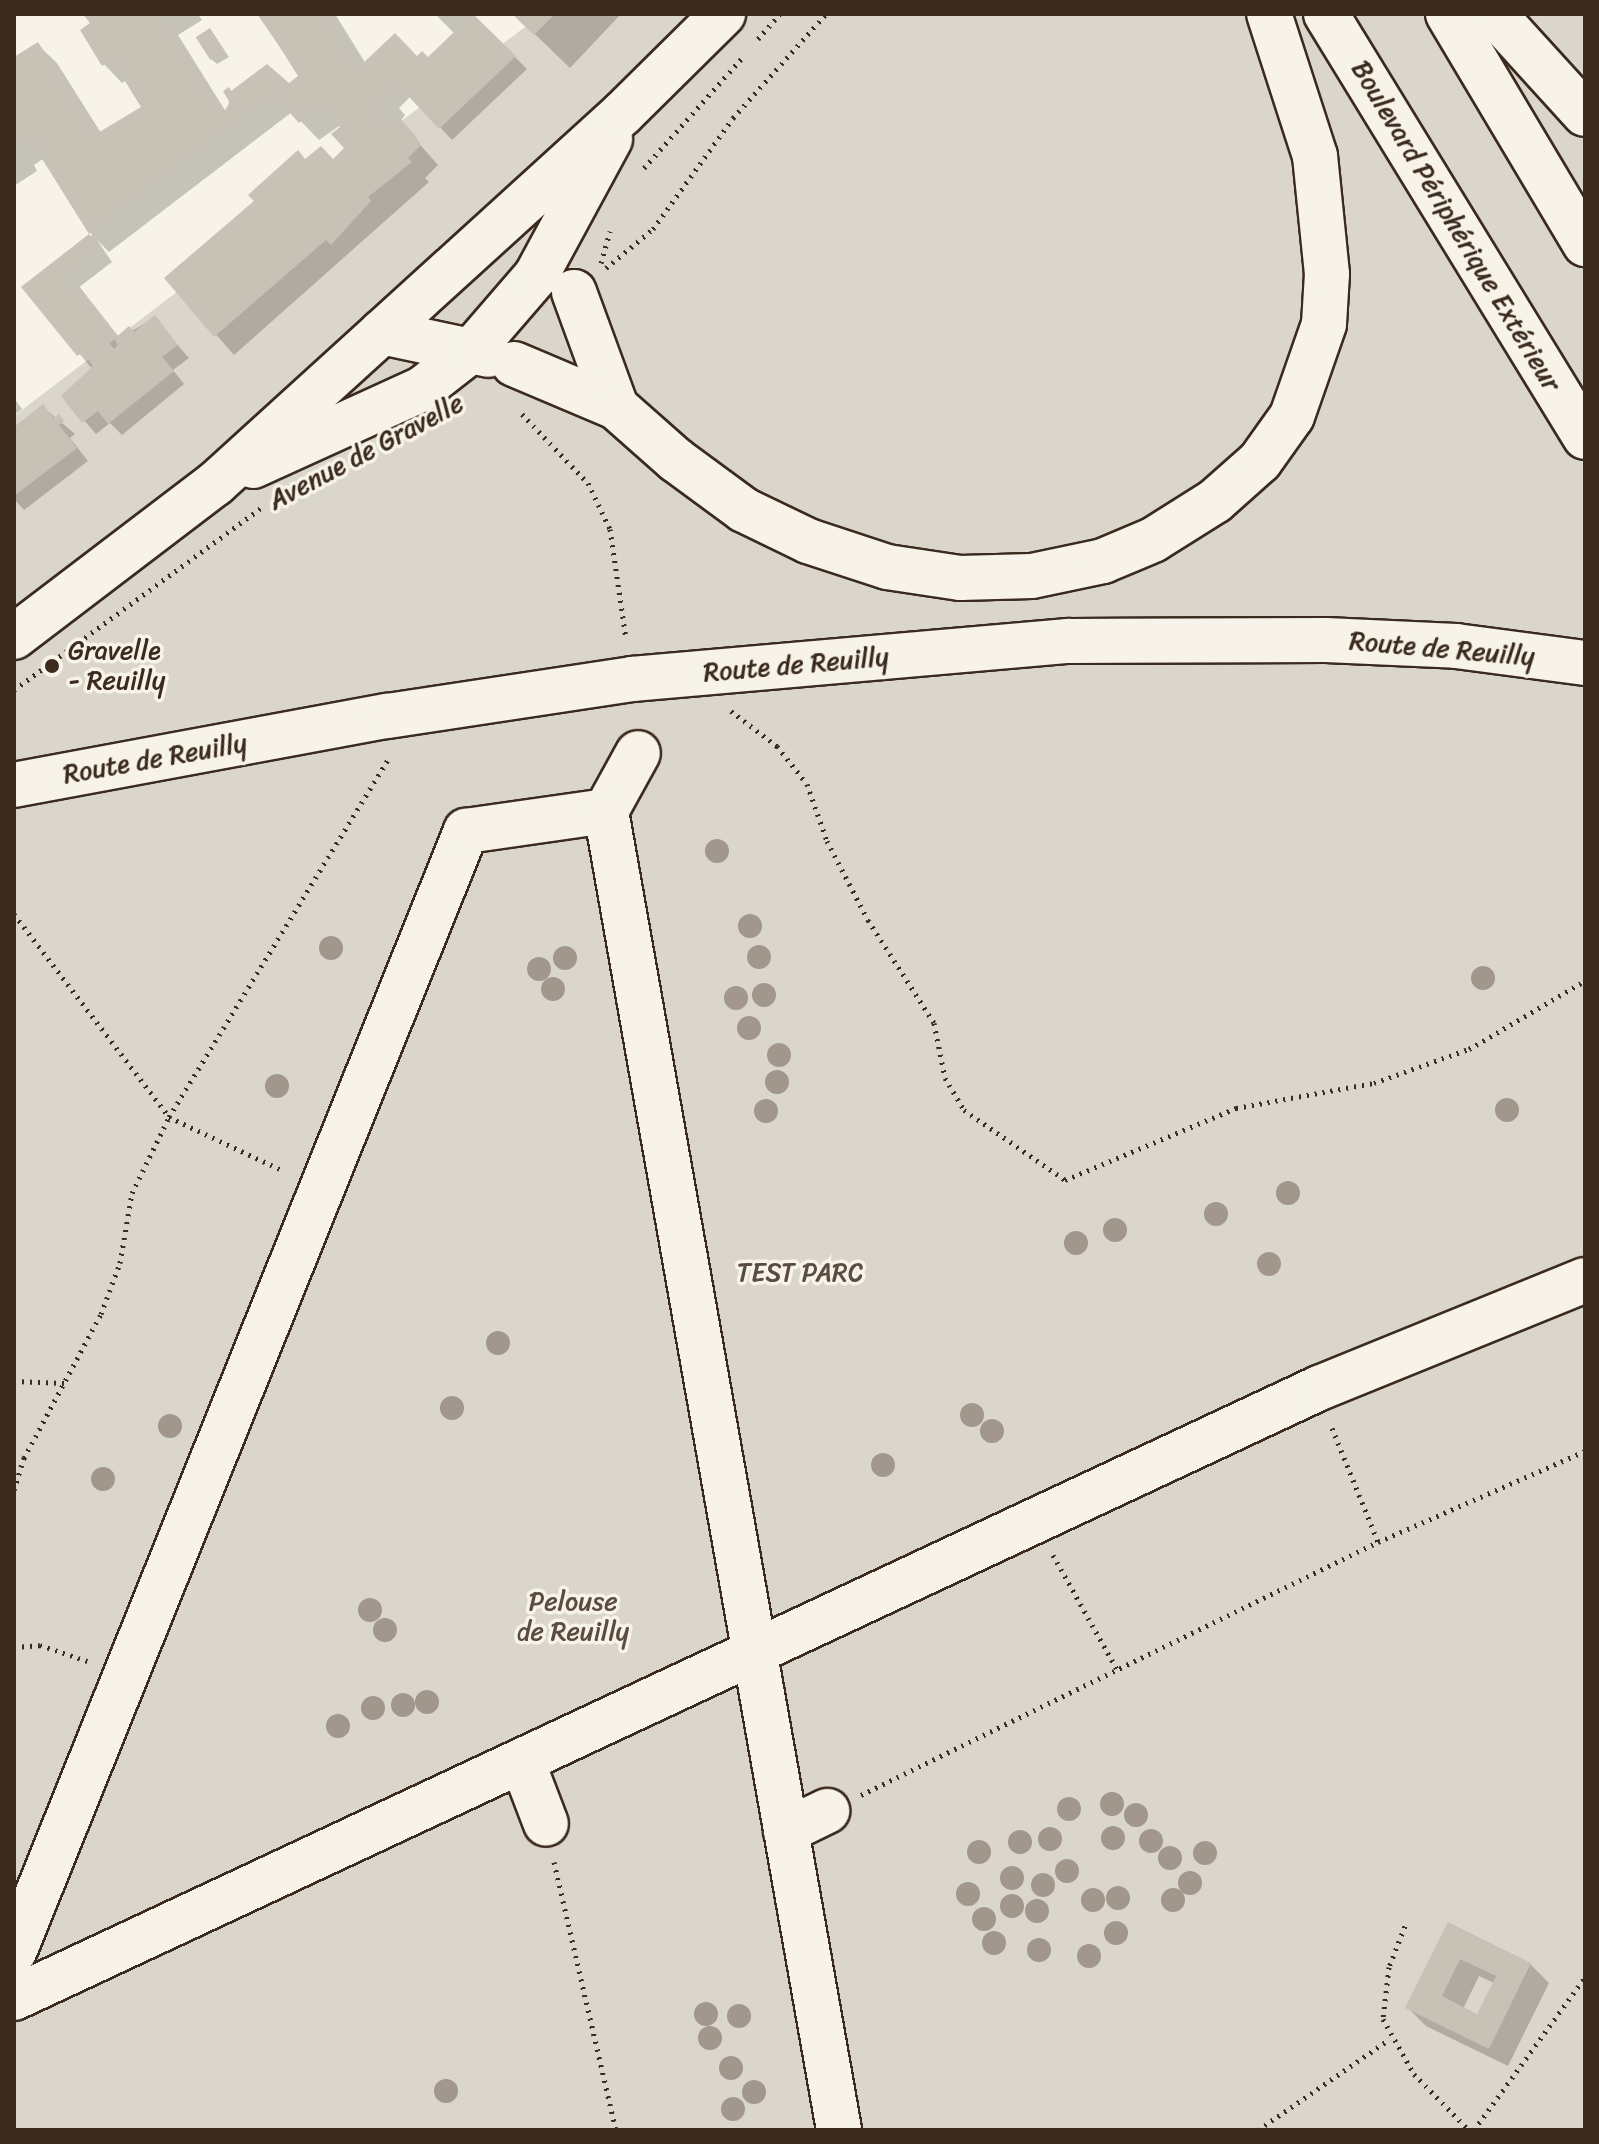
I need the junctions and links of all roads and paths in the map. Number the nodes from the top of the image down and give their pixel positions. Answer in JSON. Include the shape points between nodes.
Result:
{"nodes":[{"id":1,"x":723,"y":14,"type":"edge"},
{"id":2,"x":780,"y":14,"type":"edge"},
{"id":3,"x":826,"y":14,"type":"edge"},
{"id":4,"x":1269,"y":14,"type":"edge"},
{"id":5,"x":1326,"y":14,"type":"edge"},
{"id":6,"x":1448,"y":14,"type":"edge"},
{"id":7,"x":1494,"y":14,"type":"edge"},
{"id":8,"x":623,"y":113,"type":"junction"},
{"id":9,"x":1585,"y":114,"type":"edge"},
{"id":10,"x":640,"y":172,"type":"dead end"},
{"id":11,"x":612,"y":215,"type":"dead end"},
{"id":12,"x":556,"y":243,"type":"junction"},
{"id":13,"x":1585,"y":244,"type":"edge"},
{"id":14,"x":605,"y":258,"type":"dead end"},
{"id":15,"x":590,"y":280,"type":"junction"},
{"id":16,"x":382,"y":332,"type":"junction"},
{"id":17,"x":473,"y":349,"type":"junction"},
{"id":18,"x":616,"y":407,"type":"junction"},
{"id":19,"x":518,"y":410,"type":"dead end"},
{"id":20,"x":1585,"y":437,"type":"edge"},
{"id":21,"x":215,"y":484,"type":"junction"},
{"id":22,"x":269,"y":503,"type":"dead end"},
{"id":23,"x":14,"y":637,"type":"edge"},
{"id":24,"x":1585,"y":663,"type":"edge"},
{"id":25,"x":707,"y":672,"type":"junction"},
{"id":26,"x":632,"y":679,"type":"junction"},
{"id":27,"x":14,"y":690,"type":"edge"},
{"id":28,"x":388,"y":716,"type":"junction"},
{"id":29,"x":638,"y":753,"type":"dead end"},
{"id":30,"x":14,"y":785,"type":"edge"},
{"id":31,"x":606,"y":811,"type":"junction"},
{"id":32,"x":14,"y":914,"type":"edge"},
{"id":33,"x":1585,"y":981,"type":"edge"},
{"id":34,"x":169,"y":1117,"type":"junction"},
{"id":35,"x":323,"y":1186,"type":"junction"},
{"id":36,"x":1585,"y":1280,"type":"edge"},
{"id":37,"x":14,"y":1381,"type":"edge"},
{"id":38,"x":64,"y":1383,"type":"junction"},
{"id":39,"x":1337,"y":1443,"type":"dead end"},
{"id":40,"x":1585,"y":1451,"type":"edge"},
{"id":41,"x":14,"y":1490,"type":"edge"},
{"id":42,"x":1378,"y":1542,"type":"junction"},
{"id":43,"x":1068,"y":1580,"type":"dead end"},
{"id":44,"x":14,"y":1647,"type":"edge"},
{"id":45,"x":754,"y":1652,"type":"junction"},
{"id":46,"x":1119,"y":1673,"type":"junction"},
{"id":47,"x":126,"y":1674,"type":"junction"},
{"id":48,"x":522,"y":1761,"type":"junction"},
{"id":49,"x":827,"y":1811,"type":"joint"},
{"id":50,"x":546,"y":1824,"type":"joint"},
{"id":51,"x":786,"y":1831,"type":"junction"},
{"id":52,"x":1405,"y":1926,"type":"dead end"},
{"id":53,"x":14,"y":1952,"type":"edge"},
{"id":54,"x":1585,"y":1977,"type":"edge"},
{"id":55,"x":14,"y":1998,"type":"edge"},
{"id":56,"x":1390,"y":2039,"type":"junction"},
{"id":57,"x":616,"y":2130,"type":"edge"},
{"id":58,"x":839,"y":2130,"type":"edge"},
{"id":59,"x":1258,"y":2130,"type":"edge"},
{"id":60,"x":1471,"y":2130,"type":"edge"}],
"edges":[{"from":1,"to":8,"type":"main road","name":"Avenue de Gravelle"},
{"from":2,"to":10,"type":"path"},
{"from":3,"to":15,"type":"path","via":[[733,118],[653,229]]},
{"from":4,"to":18,"type":"main road","via":[[1315,156],[1327,274],[1324,324],[1292,416],[1260,461],[1215,501],[1153,540],[1103,561],[1032,576],[960,578],[887,567],[808,541],[744,510]]},
{"from":5,"to":20,"type":"main road","name":"Boulevard Périphérique Extérieur"},
{"from":6,"to":13,"type":"main road"},
{"from":7,"to":9,"type":"main road"},
{"from":8,"to":12,"type":"main road","name":"Avenue de Gravelle"},
{"from":8,"to":16,"type":"main road","name":"Avenue de Gravelle"},
{"from":11,"to":14,"type":"path"},
{"from":12,"to":15,"type":"main road"},
{"from":12,"to":17,"type":"main road","name":"Avenue de Gravelle","via":[[509,314]]},
{"from":15,"to":18,"type":"main road"},
{"from":16,"to":17,"type":"main road"},
{"from":16,"to":21,"type":"main road","name":"Avenue de Gravelle"},
{"from":17,"to":18,"type":"main road"},
{"from":17,"to":21,"type":"main road","name":"Avenue de Gravelle","via":[[422,389]]},
{"from":19,"to":26,"type":"path","via":[[588,483],[610,529]]},
{"from":21,"to":23,"type":"main road","name":"Avenue de Gravelle"},
{"from":22,"to":27,"type":"path","name":"Avenue de Gravelle"},
{"from":24,"to":25,"type":"main road","name":"Route de Reuilly","via":[[1456,646],[1326,640],[1068,641]]},
{"from":25,"to":26,"type":"main road","name":"Route de Reuilly"},
{"from":25,"to":33,"type":"path","via":[[736,719],[777,746],[807,784],[827,841],[868,920],[934,1023],[945,1078],[964,1110],[1065,1180],[1236,1108],[1374,1083],[1469,1049]]},
{"from":26,"to":28,"type":"main road","name":"Route de Reuilly"},
{"from":28,"to":30,"type":"main road","name":"Route de Reuilly"},
{"from":28,"to":34,"type":"path","via":[[397,747]]},
{"from":29,"to":31,"type":"main road"},
{"from":31,"to":35,"type":"main road","via":[[466,831]]},
{"from":31,"to":45,"type":"main road"},
{"from":32,"to":34,"type":"path"},
{"from":34,"to":35,"type":"path"},
{"from":34,"to":38,"type":"path","via":[[132,1193],[120,1263],[101,1314]]},
{"from":35,"to":47,"type":"main road"},
{"from":36,"to":45,"type":"main road","via":[[1319,1388]]},
{"from":37,"to":38,"type":"path"},
{"from":38,"to":41,"type":"path","via":[[24,1458]]},
{"from":39,"to":42,"type":"path"},
{"from":40,"to":42,"type":"path"},
{"from":42,"to":46,"type":"path"},
{"from":43,"to":46,"type":"path"},
{"from":44,"to":47,"type":"path","via":[[40,1645]]},
{"from":45,"to":48,"type":"main road"},
{"from":45,"to":51,"type":"main road"},
{"from":46,"to":49,"type":"path"},
{"from":47,"to":53,"type":"main road"},
{"from":48,"to":50,"type":"main road"},
{"from":48,"to":55,"type":"main road"},
{"from":49,"to":51,"type":"main road"},
{"from":50,"to":57,"type":"path"},
{"from":51,"to":58,"type":"main road"},
{"from":52,"to":56,"type":"path","via":[[1389,1967],[1383,2019]]},
{"from":54,"to":60,"type":"path"},
{"from":56,"to":59,"type":"path"},
{"from":56,"to":60,"type":"path","via":[[1414,2074]]}]}
